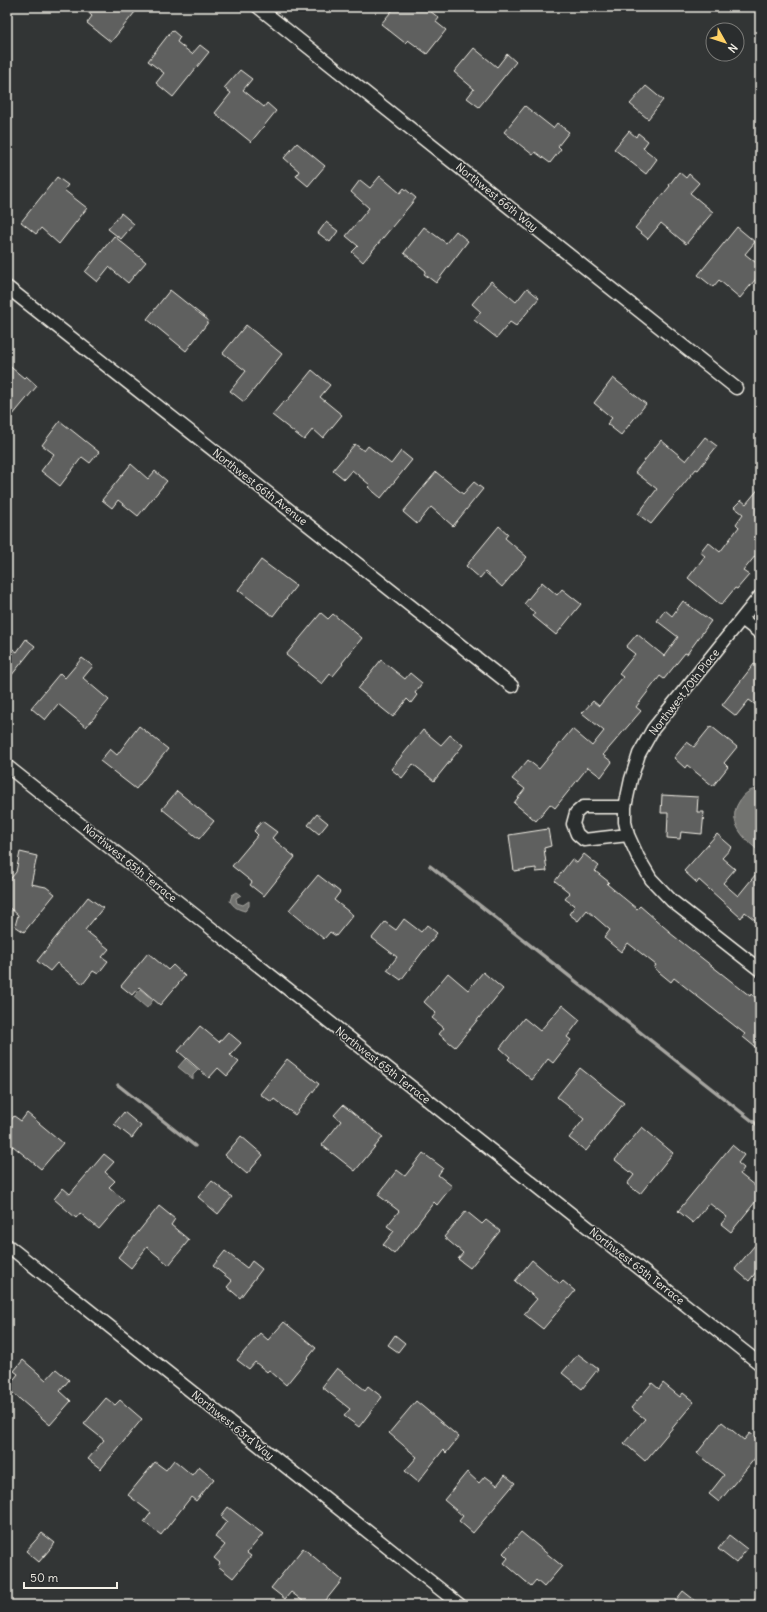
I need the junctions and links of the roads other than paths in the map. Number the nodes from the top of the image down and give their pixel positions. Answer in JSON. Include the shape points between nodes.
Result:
{"nodes":[{"id":1,"x":258,"y":7,"type":"edge"},
{"id":2,"x":7,"y":287,"type":"edge"},
{"id":3,"x":736,"y":388,"type":"dead end"},
{"id":4,"x":760,"y":596,"type":"edge"},
{"id":5,"x":742,"y":619,"type":"junction"},
{"id":6,"x":760,"y":633,"type":"edge"},
{"id":7,"x":512,"y":686,"type":"dead end"},
{"id":8,"x":7,"y":766,"type":"edge"},
{"id":9,"x":625,"y":807,"type":"junction"},
{"id":10,"x":628,"y":835,"type":"junction"},
{"id":11,"x":760,"y":970,"type":"edge"},
{"id":12,"x":7,"y":1245,"type":"edge"},
{"id":13,"x":760,"y":1364,"type":"edge"},
{"id":14,"x":460,"y":1605,"type":"edge"}],
"edges":[{"from":1,"to":3,"type":"street","name":"Northwest 66th Way"},
{"from":2,"to":7,"type":"street","name":"Northwest 66th Avenue"},
{"from":4,"to":5,"type":"street","name":"Northwest 70th Place"},
{"from":5,"to":6,"type":"street"},
{"from":5,"to":9,"type":"street","name":"Northwest 70th Place","via":[[653,729],[639,754]]},
{"from":8,"to":13,"type":"street","name":"Northwest 65th Terrace"},
{"from":9,"to":10,"type":"street","name":"Northwest 70th Place"},
{"from":9,"to":10,"type":"street","via":[[583,807],[576,813],[573,824],[576,834],[584,840]]},
{"from":10,"to":11,"type":"street","name":"Northwest 70th Place","via":[[651,879],[672,901]]},
{"from":12,"to":14,"type":"street","name":"Northwest 63rd Way"}]}
